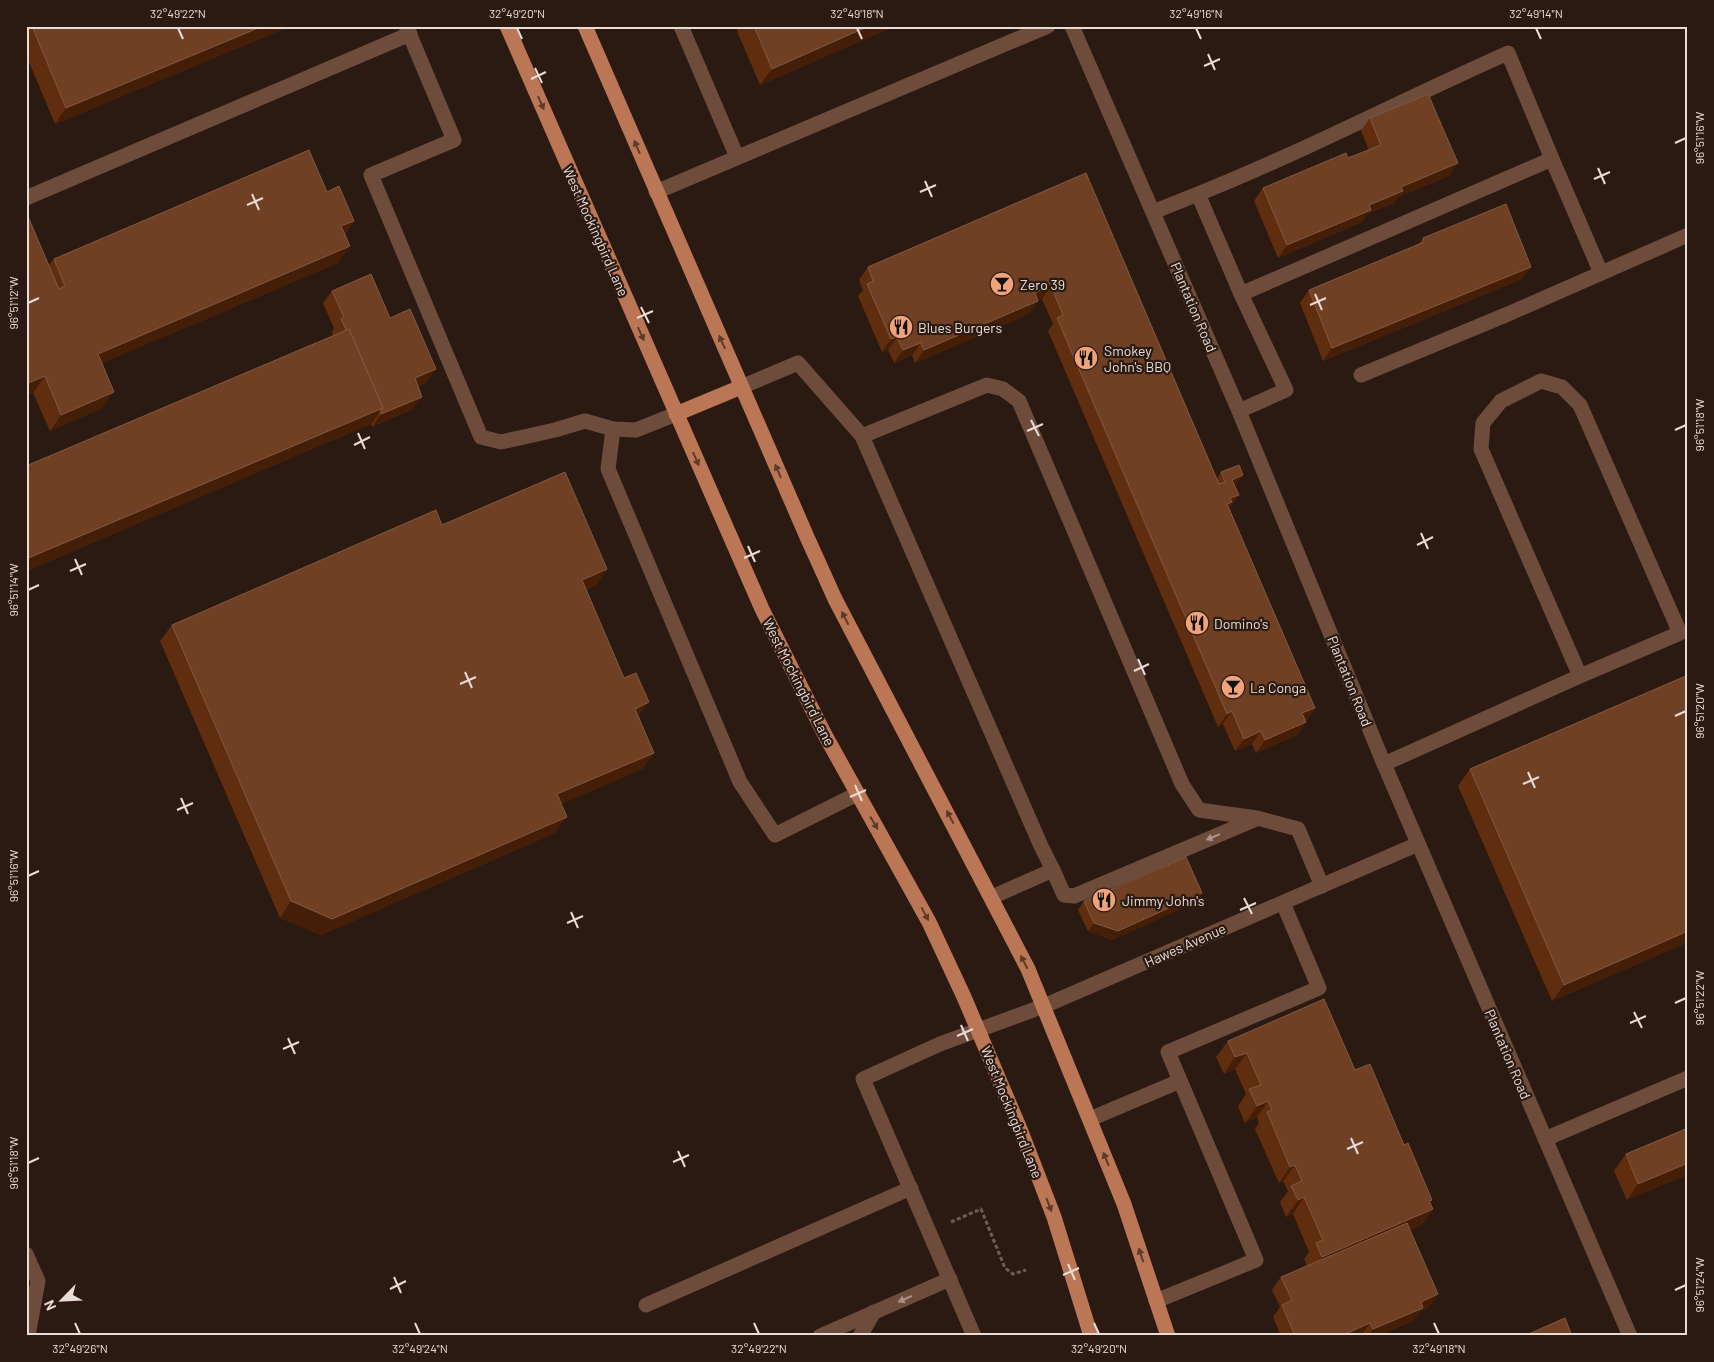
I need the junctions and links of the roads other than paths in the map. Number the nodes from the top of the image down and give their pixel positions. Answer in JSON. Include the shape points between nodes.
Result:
{"nodes":[{"id":1,"x":507,"y":26,"type":"edge"},
{"id":2,"x":585,"y":26,"type":"edge"},
{"id":3,"x":681,"y":26,"type":"edge"},
{"id":4,"x":1048,"y":26,"type":"edge"},
{"id":5,"x":1072,"y":26,"type":"edge"},
{"id":6,"x":408,"y":30,"type":"edge"},
{"id":7,"x":737,"y":157,"type":"junction"},
{"id":8,"x":1552,"y":160,"type":"junction"},
{"id":9,"x":656,"y":192,"type":"junction"},
{"id":10,"x":1198,"y":194,"type":"junction"},
{"id":11,"x":26,"y":198,"type":"edge"},
{"id":12,"x":1153,"y":212,"type":"junction"},
{"id":13,"x":1688,"y":235,"type":"edge"},
{"id":14,"x":1601,"y":273,"type":"junction"},
{"id":15,"x":1241,"y":294,"type":"junction"},
{"id":16,"x":1361,"y":375,"type":"dead end"},
{"id":17,"x":741,"y":386,"type":"junction"},
{"id":18,"x":1239,"y":411,"type":"junction"},
{"id":19,"x":676,"y":414,"type":"junction"},
{"id":20,"x":613,"y":429,"type":"junction"},
{"id":21,"x":862,"y":436,"type":"junction"},
{"id":22,"x":1580,"y":676,"type":"junction"},
{"id":23,"x":1384,"y":764,"type":"junction"},
{"id":24,"x":857,"y":794,"type":"junction"},
{"id":25,"x":1258,"y":818,"type":"junction"},
{"id":26,"x":1418,"y":844,"type":"junction"},
{"id":27,"x":1053,"y":870,"type":"junction"},
{"id":28,"x":1322,"y":886,"type":"junction"},
{"id":29,"x":992,"y":897,"type":"junction"},
{"id":30,"x":1283,"y":903,"type":"junction"},
{"id":31,"x":1044,"y":1006,"type":"junction"},
{"id":32,"x":979,"y":1030,"type":"junction"},
{"id":33,"x":1688,"y":1078,"type":"edge"},
{"id":34,"x":1180,"y":1081,"type":"junction"},
{"id":35,"x":1090,"y":1119,"type":"junction"},
{"id":36,"x":1545,"y":1139,"type":"junction"},
{"id":37,"x":910,"y":1188,"type":"junction"},
{"id":38,"x":26,"y":1254,"type":"edge"},
{"id":39,"x":950,"y":1279,"type":"junction"},
{"id":40,"x":1156,"y":1301,"type":"junction"},
{"id":41,"x":646,"y":1306,"type":"dead end"},
{"id":42,"x":874,"y":1312,"type":"junction"},
{"id":43,"x":28,"y":1336,"type":"edge"},
{"id":44,"x":820,"y":1336,"type":"edge"},
{"id":45,"x":860,"y":1336,"type":"edge"},
{"id":46,"x":974,"y":1336,"type":"edge"},
{"id":47,"x":1091,"y":1336,"type":"edge"},
{"id":48,"x":1168,"y":1336,"type":"edge"},
{"id":49,"x":1630,"y":1336,"type":"edge"}],
"edges":[{"from":1,"to":19,"type":"main road","name":"West Mockingbird Lane","one_way":true},
{"from":9,"to":2,"type":"main road","one_way":true},
{"from":3,"to":7,"type":"street"},
{"from":4,"to":7,"type":"street"},
{"from":5,"to":12,"type":"street","name":"Plantation Road"},
{"from":6,"to":11,"type":"street"},
{"from":6,"to":20,"type":"street","via":[[454,140],[371,175],[481,437],[501,442],[585,421]]},
{"from":7,"to":9,"type":"street"},
{"from":8,"to":10,"type":"street","via":[[1508,53],[1244,176]]},
{"from":8,"to":14,"type":"street"},
{"from":8,"to":15,"type":"street"},
{"from":17,"to":9,"type":"main road","one_way":true},
{"from":10,"to":12,"type":"street"},
{"from":10,"to":15,"type":"street"},
{"from":12,"to":18,"type":"street","name":"Plantation Road"},
{"from":13,"to":14,"type":"street"},
{"from":14,"to":16,"type":"street"},
{"from":15,"to":18,"type":"street","via":[[1286,390]]},
{"from":17,"to":19,"type":"main road"},
{"from":17,"to":21,"type":"street","via":[[798,363]]},
{"from":29,"to":17,"type":"main road","one_way":true,"via":[[835,599]]},
{"from":18,"to":23,"type":"street","name":"Plantation Road"},
{"from":19,"to":20,"type":"street","via":[[636,430]]},
{"from":19,"to":24,"type":"main road","name":"West Mockingbird Lane","one_way":true,"via":[[762,609]]},
{"from":20,"to":24,"type":"street","via":[[608,469],[740,782],[775,835]]},
{"from":21,"to":25,"type":"street","via":[[987,386],[1003,389],[1019,401],[1182,784],[1199,810]]},
{"from":21,"to":27,"type":"street"},
{"from":22,"to":22,"type":"street","via":[[1680,633],[1580,405],[1562,387],[1541,381],[1501,401],[1484,422],[1481,449]]},
{"from":22,"to":23,"type":"street"},
{"from":23,"to":26,"type":"street","name":"Plantation Road"},
{"from":24,"to":32,"type":"main road","name":"West Mockingbird Lane","one_way":true,"via":[[929,922]]},
{"from":25,"to":27,"type":"street","one_way":true,"via":[[1074,896],[1064,895]]},
{"from":25,"to":28,"type":"street","via":[[1298,829]]},
{"from":26,"to":28,"type":"street","name":"Hawes Avenue"},
{"from":26,"to":36,"type":"street","name":"Plantation Road"},
{"from":27,"to":29,"type":"street"},
{"from":28,"to":30,"type":"street","name":"Hawes Avenue"},
{"from":31,"to":29,"type":"main road","one_way":true},
{"from":30,"to":31,"type":"street","name":"Hawes Avenue"},
{"from":30,"to":34,"type":"street","via":[[1319,988],[1168,1052]]},
{"from":31,"to":32,"type":"street","name":"Hawes Avenue"},
{"from":31,"to":35,"type":"main road"},
{"from":32,"to":37,"type":"street","name":"Hawes Avenue","via":[[863,1079]]},
{"from":32,"to":47,"type":"main road","name":"West Mockingbird Lane","one_way":true,"via":[[1054,1217]]},
{"from":33,"to":36,"type":"street"},
{"from":34,"to":35,"type":"street"},
{"from":34,"to":40,"type":"street","via":[[1256,1260]]},
{"from":40,"to":35,"type":"main road","one_way":true,"via":[[1124,1204]]},
{"from":36,"to":49,"type":"street","name":"Plantation Road"},
{"from":37,"to":39,"type":"street"},
{"from":37,"to":41,"type":"street"},
{"from":38,"to":43,"type":"street","via":[[38,1281]]},
{"from":39,"to":42,"type":"street","one_way":true},
{"from":39,"to":46,"type":"street"},
{"from":40,"to":48,"type":"main road"},
{"from":42,"to":44,"type":"street"},
{"from":42,"to":45,"type":"street"}]}
